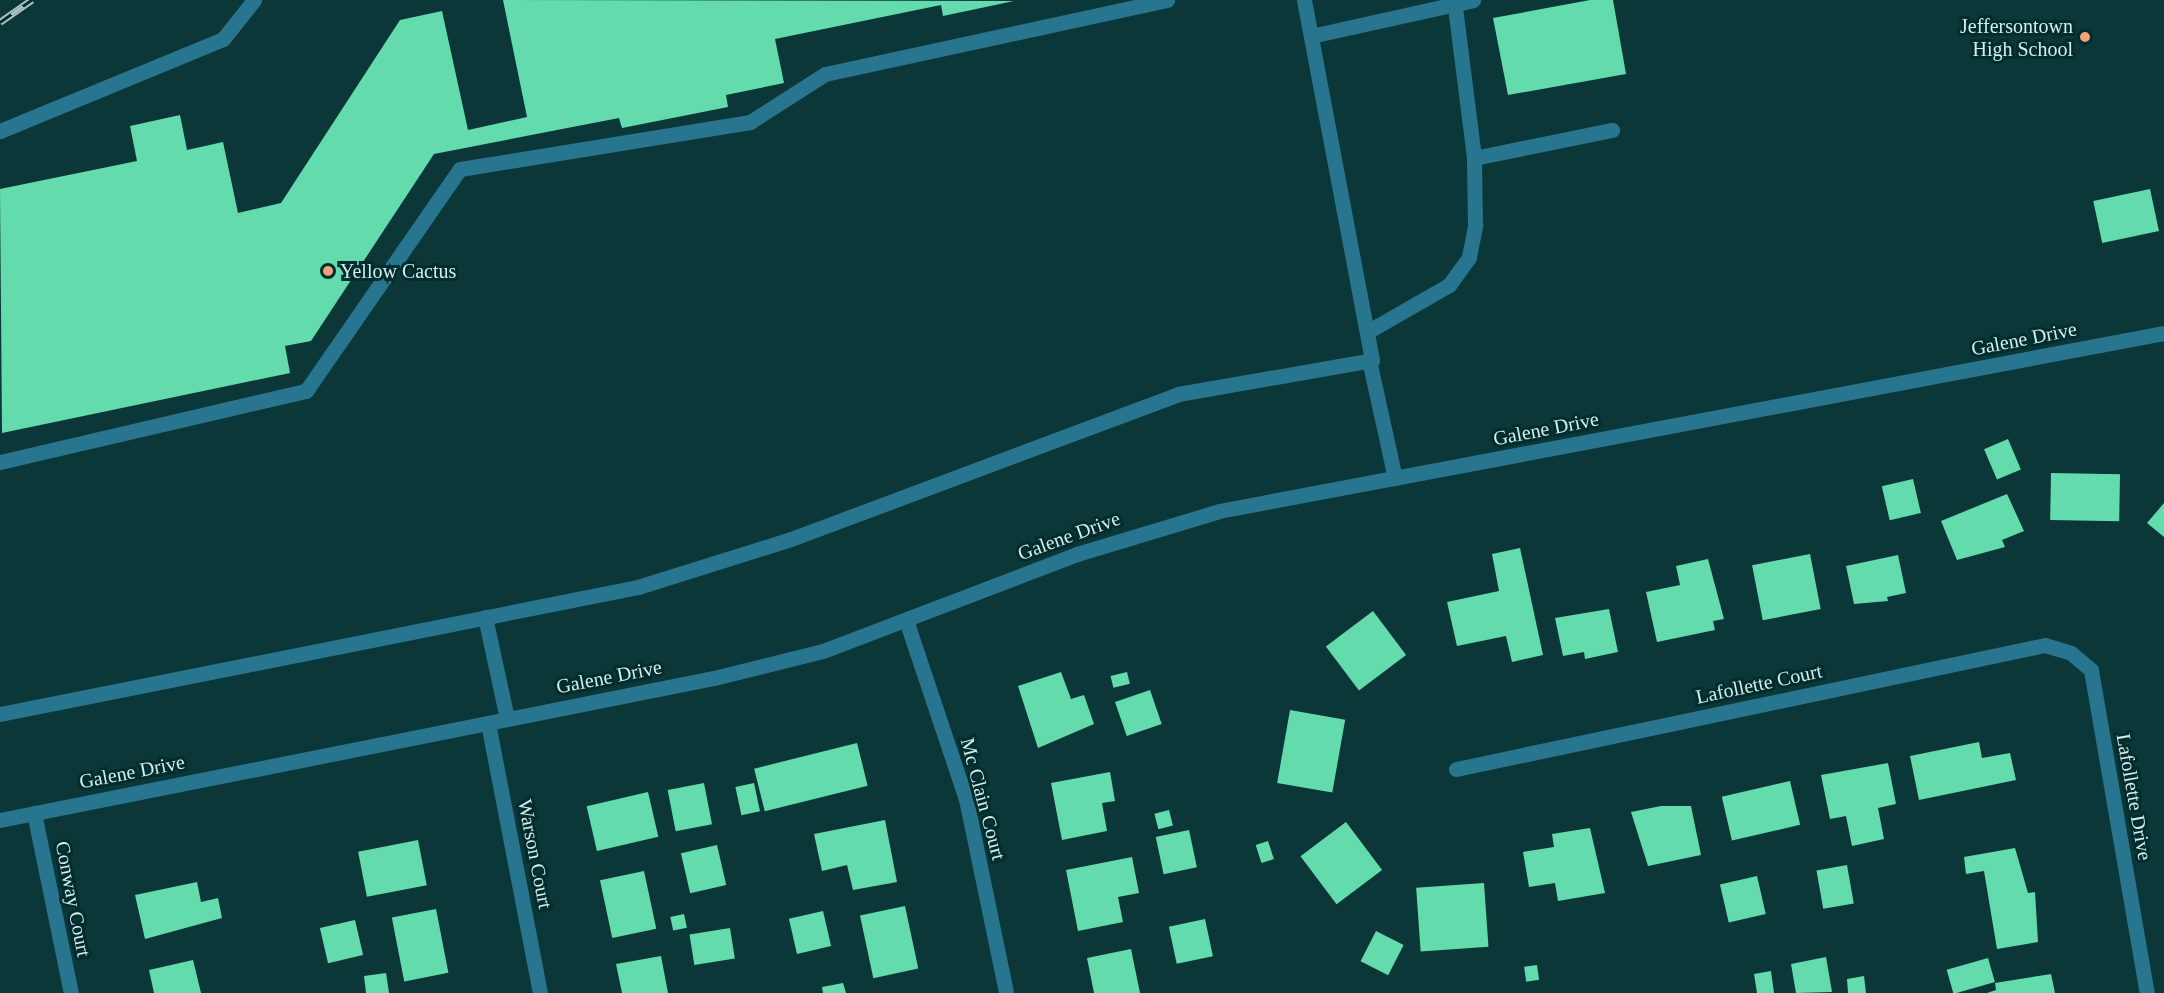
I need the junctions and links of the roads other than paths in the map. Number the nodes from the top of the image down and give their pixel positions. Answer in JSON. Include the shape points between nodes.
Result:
{"nodes":[{"id":1,"x":254,"y":0,"type":"edge"},
{"id":2,"x":1167,"y":0,"type":"edge"},
{"id":3,"x":1304,"y":0,"type":"edge"},
{"id":4,"x":1478,"y":1,"type":"edge"},
{"id":5,"x":1455,"y":8,"type":"junction"},
{"id":6,"x":1311,"y":36,"type":"junction"},
{"id":7,"x":1612,"y":130,"type":"dead end"},
{"id":8,"x":0,"y":131,"type":"edge"},
{"id":9,"x":1474,"y":158,"type":"junction"},
{"id":10,"x":1367,"y":332,"type":"junction"},
{"id":11,"x":2164,"y":333,"type":"edge"},
{"id":12,"x":1369,"y":360,"type":"junction"},
{"id":13,"x":0,"y":462,"type":"edge"},
{"id":14,"x":1395,"y":478,"type":"junction"},
{"id":15,"x":485,"y":617,"type":"junction"},
{"id":16,"x":906,"y":620,"type":"junction"},
{"id":17,"x":2071,"y":653,"type":"joint"},
{"id":18,"x":0,"y":714,"type":"edge"},
{"id":19,"x":507,"y":719,"type":"junction"},
{"id":20,"x":488,"y":723,"type":"junction"},
{"id":21,"x":1456,"y":769,"type":"dead end"},
{"id":22,"x":34,"y":813,"type":"junction"},
{"id":23,"x":0,"y":820,"type":"edge"},
{"id":24,"x":71,"y":993,"type":"edge"},
{"id":25,"x":540,"y":993,"type":"edge"},
{"id":26,"x":1006,"y":993,"type":"edge"},
{"id":27,"x":2146,"y":993,"type":"edge"}],
"edges":[{"from":1,"to":8,"type":"street","via":[[223,39]]},
{"from":2,"to":13,"type":"street","via":[[825,74],[750,122],[460,168],[306,391]]},
{"from":3,"to":6,"type":"street"},
{"from":4,"to":5,"type":"street"},
{"from":5,"to":6,"type":"street"},
{"from":5,"to":9,"type":"street"},
{"from":6,"to":10,"type":"street"},
{"from":7,"to":9,"type":"street"},
{"from":9,"to":10,"type":"street","via":[[1475,225],[1469,256],[1449,285]]},
{"from":10,"to":12,"type":"street"},
{"from":11,"to":14,"type":"street","name":"Galene Drive"},
{"from":12,"to":14,"type":"street"},
{"from":12,"to":15,"type":"street","via":[[1178,394],[791,539],[638,587]]},
{"from":14,"to":16,"type":"street","name":"Galene Drive","via":[[1219,511],[1133,535]]},
{"from":15,"to":18,"type":"street"},
{"from":15,"to":19,"type":"street"},
{"from":16,"to":19,"type":"street","name":"Galene Drive","via":[[823,651]]},
{"from":16,"to":26,"type":"street","name":"Mc Clain Court","via":[[966,799]]},
{"from":17,"to":21,"type":"street","name":"Lafollette Court","via":[[2045,645]]},
{"from":17,"to":27,"type":"street","name":"Lafollette Drive","via":[[2091,670]]},
{"from":19,"to":20,"type":"street","name":"Galene Drive"},
{"from":20,"to":22,"type":"street","name":"Galene Drive"},
{"from":20,"to":25,"type":"street","name":"Warson Court"},
{"from":22,"to":23,"type":"street","name":"Galene Drive"},
{"from":22,"to":24,"type":"street","name":"Conway Court"}]}
